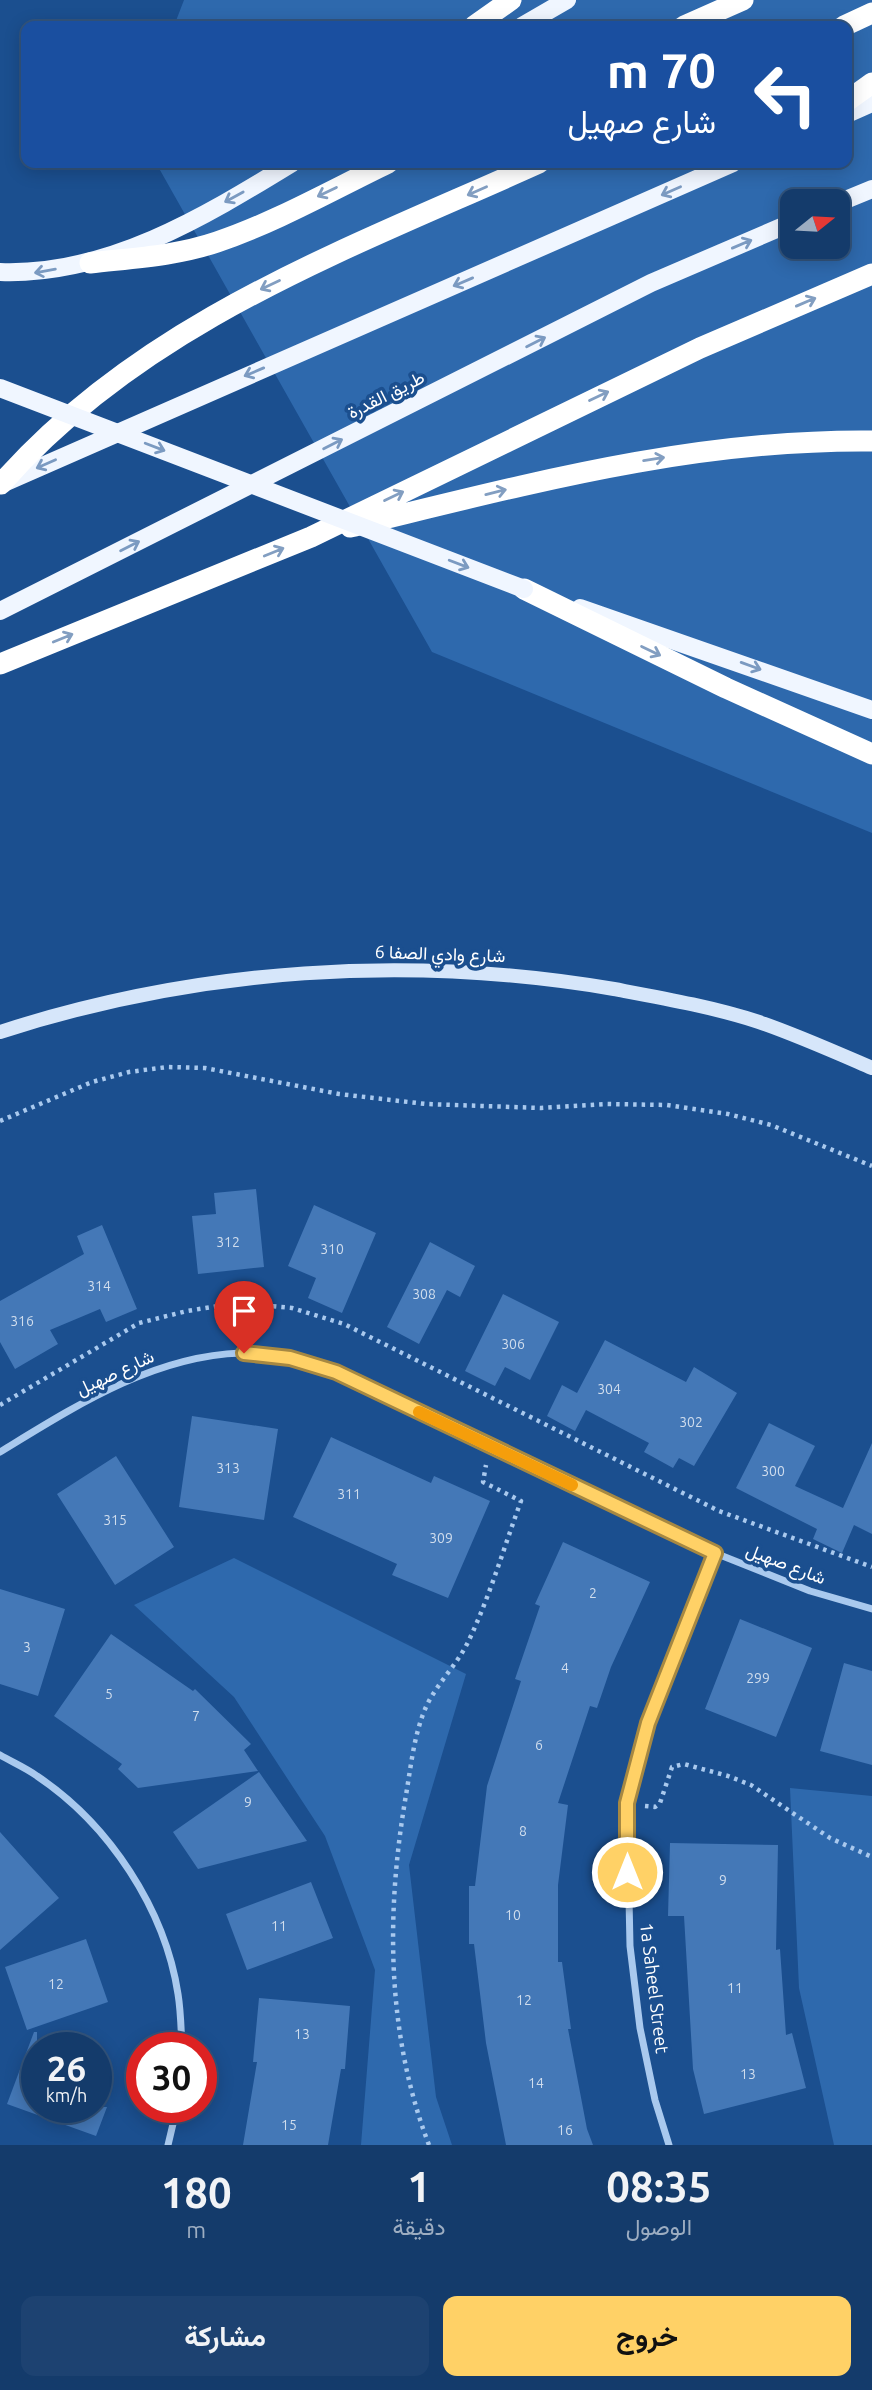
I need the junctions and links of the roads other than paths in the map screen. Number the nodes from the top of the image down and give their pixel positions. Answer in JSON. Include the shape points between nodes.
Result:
{"nodes":[{"id":1,"x":511,"y":0,"type":"edge"},
{"id":2,"x":567,"y":0,"type":"edge"},
{"id":3,"x":744,"y":0,"type":"edge"},
{"id":4,"x":872,"y":13,"type":"edge"},
{"id":5,"x":481,"y":21,"type":"edge"},
{"id":6,"x":531,"y":21,"type":"edge"},
{"id":7,"x":696,"y":21,"type":"edge"},
{"id":8,"x":852,"y":22,"type":"edge"},
{"id":9,"x":872,"y":83,"type":"edge"},
{"id":10,"x":852,"y":97,"type":"edge"},
{"id":11,"x":872,"y":103,"type":"edge"},
{"id":12,"x":852,"y":112,"type":"edge"},
{"id":13,"x":283,"y":168,"type":"edge"},
{"id":14,"x":378,"y":168,"type":"edge"},
{"id":15,"x":528,"y":168,"type":"edge"},
{"id":16,"x":722,"y":168,"type":"edge"},
{"id":17,"x":872,"y":189,"type":"edge"},
{"id":18,"x":850,"y":198,"type":"edge"},
{"id":19,"x":780,"y":228,"type":"edge"},
{"id":20,"x":90,"y":263,"type":"junction"},
{"id":21,"x":0,"y":272,"type":"edge"},
{"id":22,"x":872,"y":274,"type":"edge"},
{"id":23,"x":0,"y":388,"type":"edge"},
{"id":24,"x":872,"y":441,"type":"edge"},
{"id":25,"x":1,"y":484,"type":"edge"},
{"id":26,"x":311,"y":537,"type":"junction"},
{"id":27,"x":524,"y":589,"type":"junction"},
{"id":28,"x":0,"y":611,"type":"edge"},
{"id":29,"x":0,"y":663,"type":"edge"},
{"id":30,"x":872,"y":710,"type":"edge"},
{"id":31,"x":872,"y":754,"type":"edge"},
{"id":32,"x":0,"y":1031,"type":"edge"},
{"id":33,"x":872,"y":1068,"type":"edge"},
{"id":34,"x":0,"y":1452,"type":"edge"},
{"id":35,"x":715,"y":1553,"type":"junction"},
{"id":36,"x":872,"y":1609,"type":"edge"},
{"id":37,"x":0,"y":1755,"type":"edge"},
{"id":38,"x":181,"y":2032,"type":"edge"},
{"id":39,"x":174,"y":2123,"type":"edge"},
{"id":40,"x":169,"y":2145,"type":"edge"},
{"id":41,"x":669,"y":2145,"type":"edge"}],
"edges":[{"from":1,"to":5,"type":"highway"},
{"from":2,"to":6,"type":"main road"},
{"from":3,"to":7,"type":"highway"},
{"from":4,"to":8,"type":"highway"},
{"from":9,"to":10,"type":"highway"},
{"from":11,"to":12,"type":"main road"},
{"from":13,"to":20,"type":"main road","one_way":true,"via":[[178,228]]},
{"from":14,"to":20,"type":"highway","one_way":true,"via":[[216,242],[178,252]]},
{"from":15,"to":25,"type":"highway","one_way":true,"via":[[212,314],[76,409],[34,446]]},
{"from":16,"to":25,"type":"main road","one_way":true},
{"from":17,"to":18,"type":"main road"},
{"from":28,"to":19,"type":"main road","name":"طريق القدرة","one_way":true,"via":[[651,283]]},
{"from":20,"to":21,"type":"main road","one_way":true,"via":[[31,273]]},
{"from":26,"to":22,"type":"highway","one_way":true,"via":[[700,348]]},
{"from":23,"to":27,"type":"main road","one_way":true,"bridge":true},
{"from":26,"to":24,"type":"highway","one_way":true,"via":[[586,470],[731,446]]},
{"from":29,"to":26,"type":"highway","one_way":true},
{"from":27,"to":30,"type":"main road","one_way":true},
{"from":27,"to":31,"type":"highway","one_way":true},
{"from":32,"to":33,"type":"street","name":"شارع وادي الصفا 6","via":[[154,992],[252,977],[439,970],[552,979],[652,996],[757,1022]]},
{"from":34,"to":35,"type":"street","name":"شارع صهيل","via":[[151,1370],[197,1357],[244,1353],[290,1358],[336,1372]]},
{"from":35,"to":36,"type":"street","name":"شارع صهيل","via":[[810,1591]]},
{"from":35,"to":41,"type":"street","name":"1a Saheel Street","via":[[648,1723],[627,1803],[630,1947],[643,2040]]},
{"from":37,"to":38,"type":"street","via":[[38,1776],[89,1819],[130,1871],[160,1929],[178,1993]]},
{"from":39,"to":40,"type":"street"}]}
